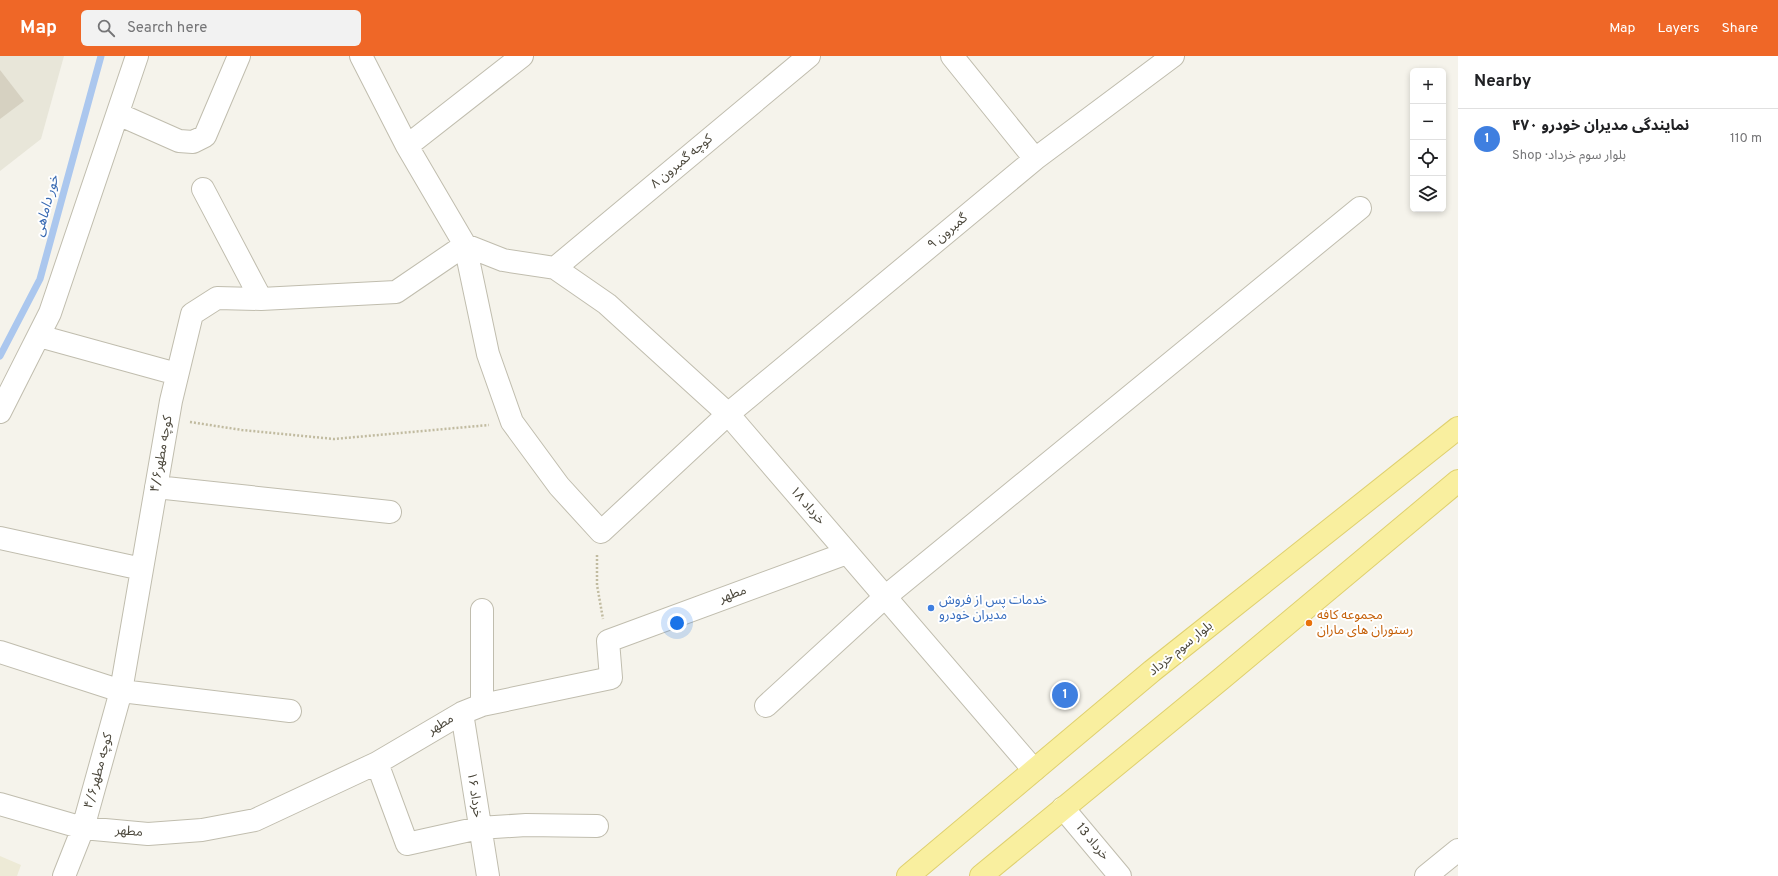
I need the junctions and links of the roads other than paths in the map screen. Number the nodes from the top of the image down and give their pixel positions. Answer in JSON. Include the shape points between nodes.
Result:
{"nodes":[{"id":1,"x":137,"y":56,"type":"edge"},
{"id":2,"x":239,"y":56,"type":"edge"},
{"id":3,"x":361,"y":56,"type":"edge"},
{"id":4,"x":522,"y":56,"type":"edge"},
{"id":5,"x":809,"y":56,"type":"edge"},
{"id":6,"x":952,"y":56,"type":"edge"},
{"id":7,"x":1173,"y":56,"type":"edge"},
{"id":8,"x":118,"y":114,"type":"junction"},
{"id":9,"x":407,"y":146,"type":"junction"},
{"id":10,"x":1035,"y":159,"type":"junction"},
{"id":11,"x":203,"y":189,"type":"dead end"},
{"id":12,"x":1360,"y":208,"type":"dead end"},
{"id":13,"x":465,"y":245,"type":"junction"},
{"id":14,"x":555,"y":268,"type":"junction"},
{"id":15,"x":261,"y":299,"type":"junction"},
{"id":16,"x":39,"y":336,"type":"junction"},
{"id":17,"x":178,"y":374,"type":"junction"},
{"id":18,"x":0,"y":412,"type":"edge"},
{"id":19,"x":728,"y":414,"type":"junction"},
{"id":20,"x":1458,"y":428,"type":"edge"},
{"id":21,"x":1458,"y":481,"type":"edge"},
{"id":22,"x":156,"y":487,"type":"junction"},
{"id":23,"x":390,"y":512,"type":"dead end"},
{"id":24,"x":0,"y":538,"type":"edge"},
{"id":25,"x":847,"y":553,"type":"junction"},
{"id":26,"x":142,"y":569,"type":"junction"},
{"id":27,"x":885,"y":597,"type":"junction"},
{"id":28,"x":482,"y":610,"type":"dead end"},
{"id":29,"x":0,"y":652,"type":"edge"},
{"id":30,"x":121,"y":691,"type":"junction"},
{"id":31,"x":482,"y":705,"type":"junction"},
{"id":32,"x":766,"y":706,"type":"dead end"},
{"id":33,"x":290,"y":711,"type":"dead end"},
{"id":34,"x":462,"y":713,"type":"junction"},
{"id":35,"x":378,"y":763,"type":"junction"},
{"id":36,"x":1034,"y":770,"type":"junction"},
{"id":37,"x":0,"y":804,"type":"edge"},
{"id":38,"x":1063,"y":808,"type":"junction"},
{"id":39,"x":597,"y":826,"type":"dead end"},
{"id":40,"x":83,"y":828,"type":"junction"},
{"id":41,"x":479,"y":828,"type":"junction"},
{"id":42,"x":1458,"y":850,"type":"edge"},
{"id":43,"x":64,"y":876,"type":"edge"},
{"id":44,"x":488,"y":876,"type":"edge"},
{"id":45,"x":908,"y":876,"type":"edge"},
{"id":46,"x":981,"y":876,"type":"edge"},
{"id":47,"x":1120,"y":876,"type":"edge"},
{"id":48,"x":1426,"y":876,"type":"edge"}],
"edges":[{"from":1,"to":8,"type":"street"},
{"from":2,"to":8,"type":"street","via":[[205,136],[193,142],[180,141]]},
{"from":3,"to":9,"type":"street"},
{"from":4,"to":9,"type":"street"},
{"from":5,"to":14,"type":"street","name":"کوچه گمبرون ۸"},
{"from":6,"to":10,"type":"street"},
{"from":7,"to":10,"type":"street","name":"گمبرون ۹"},
{"from":8,"to":16,"type":"street","via":[[50,313]]},
{"from":9,"to":13,"type":"street"},
{"from":10,"to":19,"type":"street","name":"گمبرون ۹"},
{"from":11,"to":15,"type":"street"},
{"from":12,"to":27,"type":"street"},
{"from":13,"to":14,"type":"street","via":[[503,260]]},
{"from":13,"to":15,"type":"street","name":"کوچه مطهر۴/۶","via":[[396,292]]},
{"from":13,"to":19,"type":"street","name":"گمبرون ۹","via":[[488,354],[512,422],[559,486],[601,532]]},
{"from":14,"to":19,"type":"street","name":"خرداد ۱۸","via":[[607,304]]},
{"from":15,"to":17,"type":"street","name":"کوچه مطهر۴/۶","via":[[217,298],[192,314]]},
{"from":16,"to":17,"type":"street"},
{"from":16,"to":18,"type":"street"},
{"from":17,"to":22,"type":"street","name":"کوچه مطهر۴/۶"},
{"from":19,"to":25,"type":"street","name":"خرداد ۱۸"},
{"from":20,"to":36,"type":"main road","name":"بلوار سوم خرداد","via":[[1152,672]]},
{"from":21,"to":38,"type":"main road"},
{"from":22,"to":23,"type":"street"},
{"from":22,"to":26,"type":"street","name":"کوچه مطهر۴/۶"},
{"from":24,"to":26,"type":"street"},
{"from":25,"to":27,"type":"street","name":"خرداد ۱۸"},
{"from":25,"to":31,"type":"street","name":"مطهر","via":[[608,641],[611,678]]},
{"from":26,"to":30,"type":"street","name":"کوچه مطهر۴/۶"},
{"from":27,"to":32,"type":"street"},
{"from":27,"to":36,"type":"street","name":"خرداد ۱۸"},
{"from":28,"to":31,"type":"street"},
{"from":29,"to":30,"type":"street"},
{"from":30,"to":33,"type":"street"},
{"from":30,"to":40,"type":"street","name":"کوچه مطهر۴/۶"},
{"from":31,"to":34,"type":"street","name":"مطهر"},
{"from":34,"to":35,"type":"street","name":"مطهر"},
{"from":34,"to":41,"type":"street","name":"خرداد ۱۶"},
{"from":35,"to":40,"type":"street","name":"مطهر","via":[[255,820],[202,830],[148,834]]},
{"from":35,"to":41,"type":"street","via":[[407,844]]},
{"from":36,"to":45,"type":"main road","name":"بلوار سوم خرداد"},
{"from":37,"to":40,"type":"street","name":"مطهر"},
{"from":38,"to":46,"type":"main road"},
{"from":38,"to":47,"type":"street","name":"خرداد 13"},
{"from":39,"to":41,"type":"street","via":[[526,825]]},
{"from":40,"to":43,"type":"street","name":"کوچه مطهر۴/۶"},
{"from":41,"to":44,"type":"street","name":"خرداد ۱۶"},
{"from":42,"to":48,"type":"street"}]}
